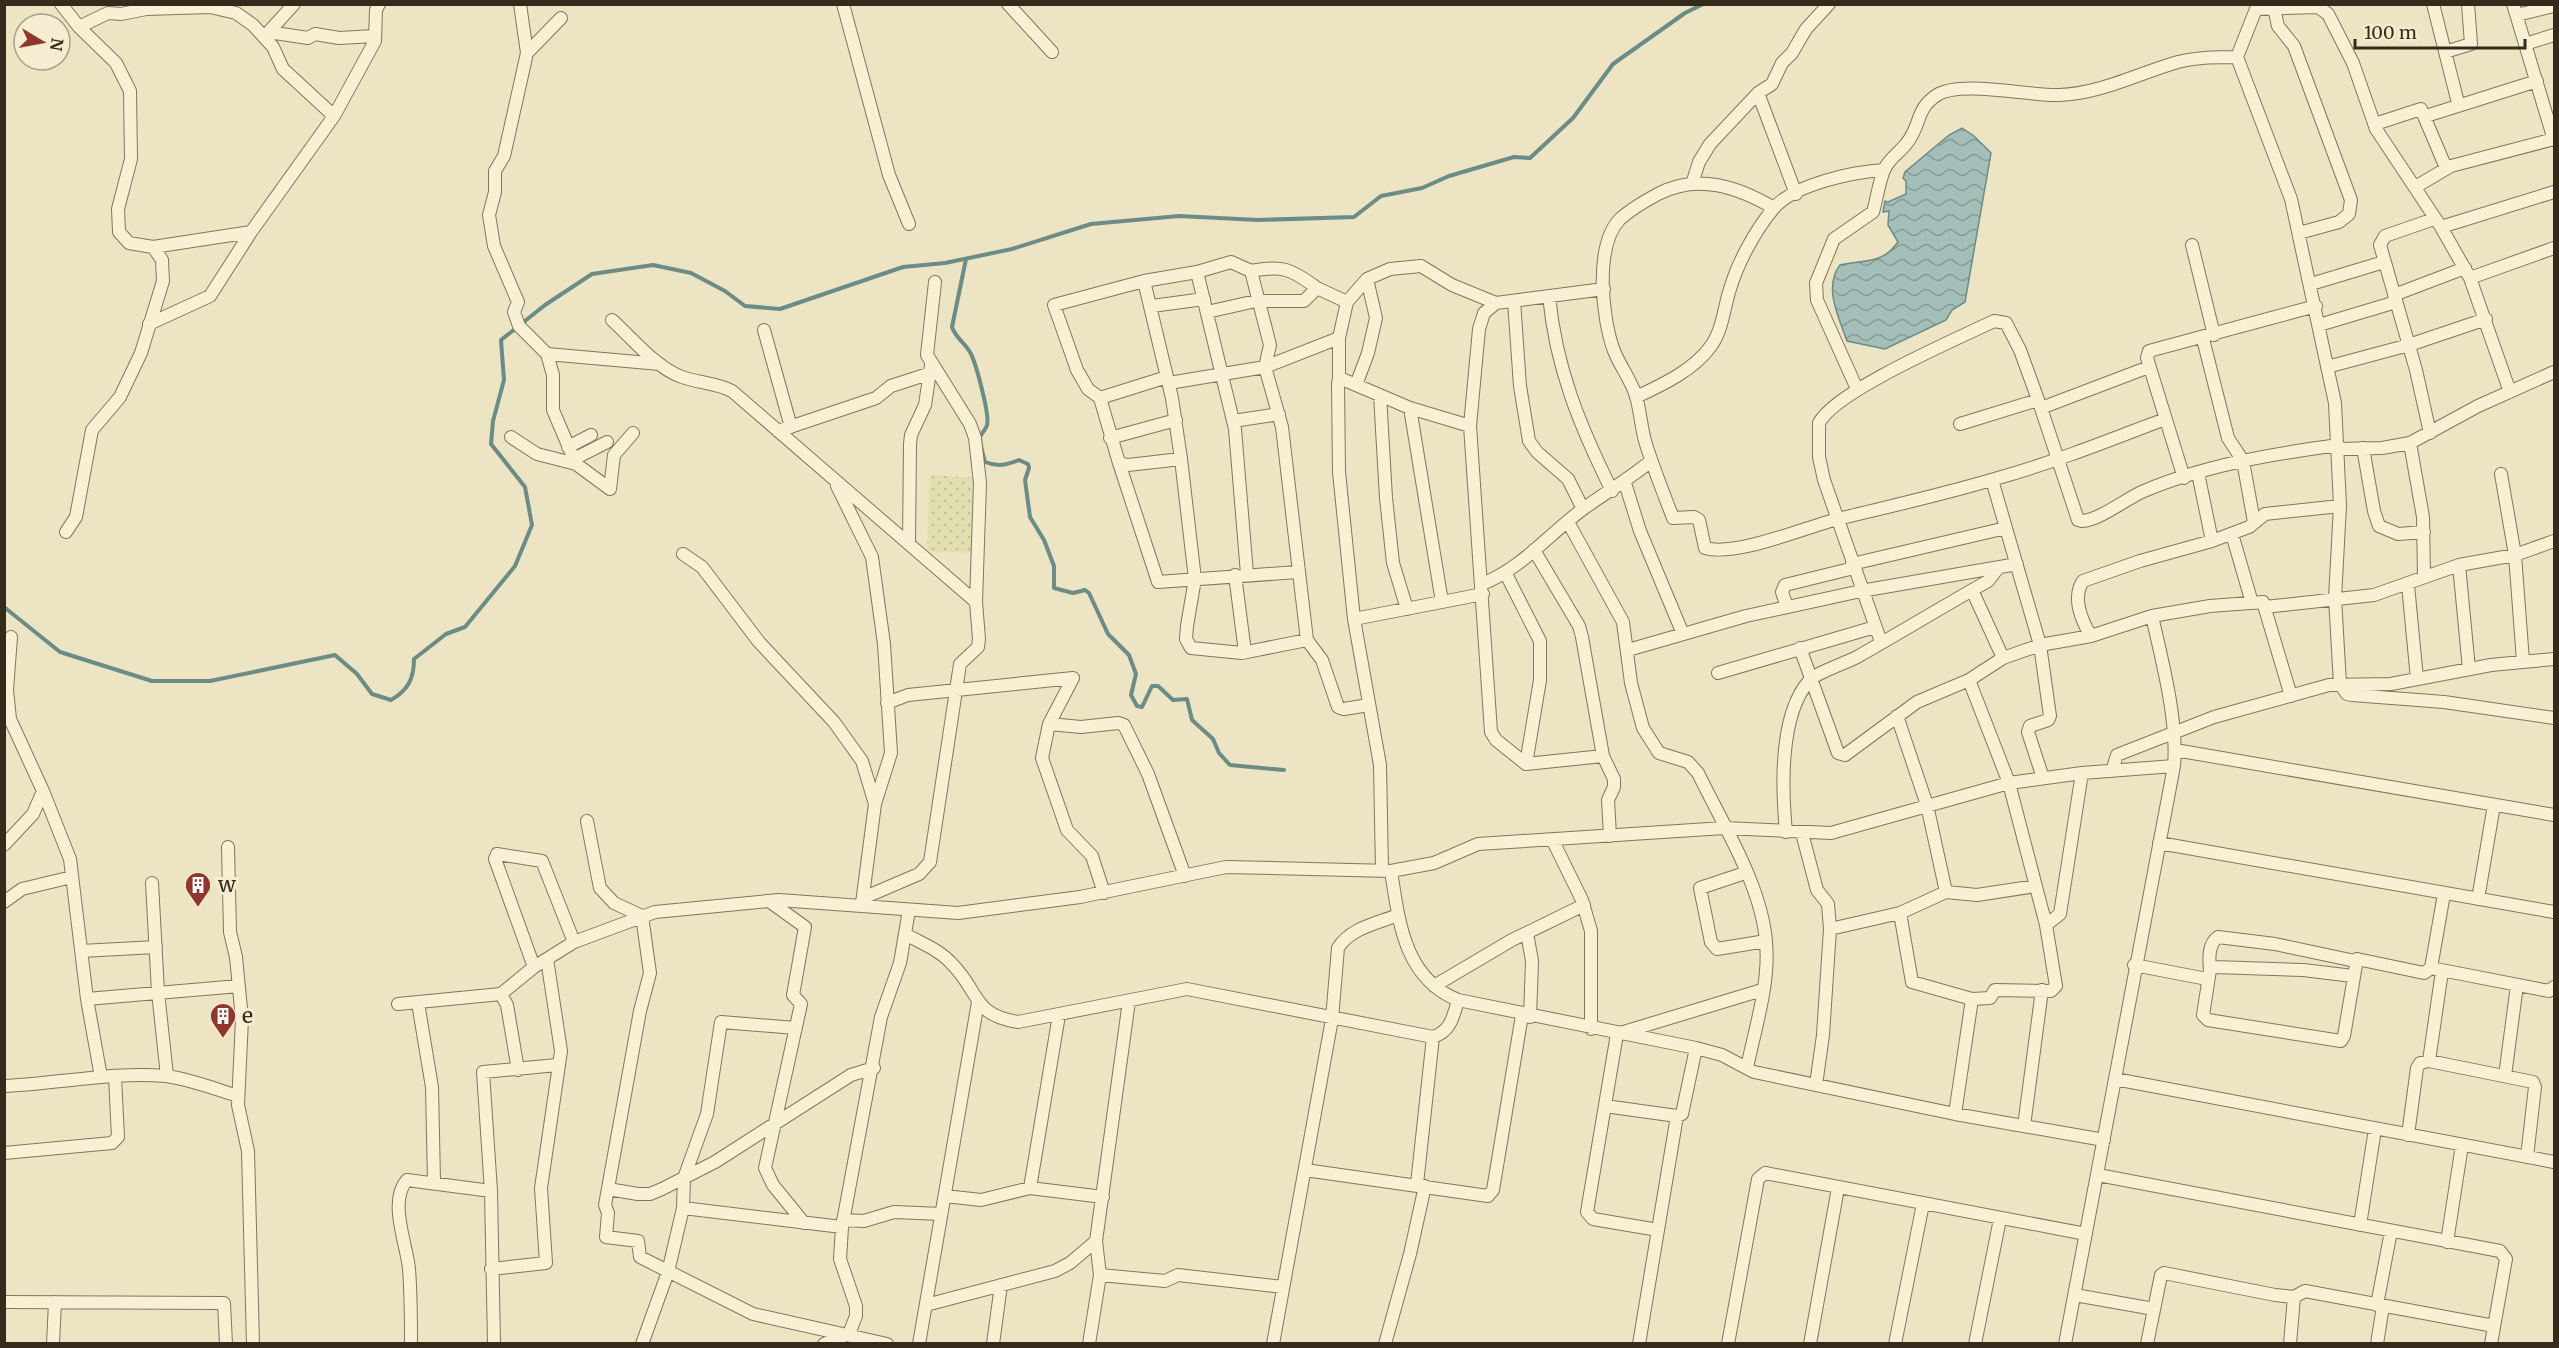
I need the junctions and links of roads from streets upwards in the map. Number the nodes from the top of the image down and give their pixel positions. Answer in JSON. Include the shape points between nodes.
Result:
{"nodes":[{"id":1,"x":61,"y":4,"type":"edge"},
{"id":2,"x":294,"y":4,"type":"edge"},
{"id":3,"x":379,"y":4,"type":"edge"},
{"id":4,"x":520,"y":4,"type":"edge"},
{"id":5,"x":843,"y":4,"type":"edge"},
{"id":6,"x":1008,"y":4,"type":"edge"},
{"id":7,"x":1829,"y":4,"type":"edge"},
{"id":8,"x":2433,"y":4,"type":"edge"},
{"id":9,"x":2468,"y":4,"type":"edge"},
{"id":10,"x":210,"y":6,"type":"edge"},
{"id":11,"x":2554,"y":6,"type":"edge"},
{"id":12,"x":147,"y":7,"type":"edge"},
{"id":13,"x":2258,"y":7,"type":"edge"},
{"id":14,"x":2274,"y":8,"type":"junction"},
{"id":15,"x":2515,"y":10,"type":"edge"},
{"id":16,"x":561,"y":18,"type":"dead end"},
{"id":17,"x":79,"y":27,"type":"junction"},
{"id":18,"x":2554,"y":35,"type":"edge"},
{"id":19,"x":375,"y":36,"type":"junction"},
{"id":20,"x":264,"y":37,"type":"junction"},
{"id":21,"x":2525,"y":44,"type":"junction"},
{"id":22,"x":1052,"y":52,"type":"dead end"},
{"id":23,"x":2445,"y":52,"type":"junction"},
{"id":24,"x":527,"y":53,"type":"junction"},
{"id":25,"x":2237,"y":57,"type":"junction"},
{"id":26,"x":2537,"y":81,"type":"junction"},
{"id":27,"x":1758,"y":93,"type":"junction"},
{"id":28,"x":2458,"y":104,"type":"junction"},
{"id":29,"x":334,"y":116,"type":"junction"},
{"id":30,"x":2426,"y":116,"type":"junction"},
{"id":31,"x":2552,"y":121,"type":"edge"},
{"id":32,"x":2375,"y":124,"type":"junction"},
{"id":33,"x":2554,"y":139,"type":"edge"},
{"id":34,"x":2446,"y":168,"type":"junction"},
{"id":35,"x":1884,"y":170,"type":"junction"},
{"id":36,"x":1692,"y":184,"type":"junction"},
{"id":37,"x":2415,"y":187,"type":"junction"},
{"id":38,"x":2554,"y":192,"type":"edge"},
{"id":39,"x":1796,"y":194,"type":"junction"},
{"id":40,"x":1774,"y":208,"type":"junction"},
{"id":41,"x":2437,"y":223,"type":"junction"},
{"id":42,"x":909,"y":224,"type":"dead end"},
{"id":43,"x":251,"y":232,"type":"junction"},
{"id":44,"x":2299,"y":233,"type":"junction"},
{"id":45,"x":2192,"y":245,"type":"dead end"},
{"id":46,"x":157,"y":246,"type":"junction"},
{"id":47,"x":2554,"y":248,"type":"edge"},
{"id":48,"x":2384,"y":262,"type":"junction"},
{"id":49,"x":1251,"y":271,"type":"junction"},
{"id":50,"x":1197,"y":272,"type":"junction"},
{"id":51,"x":2468,"y":273,"type":"junction"},
{"id":52,"x":1367,"y":279,"type":"junction"},
{"id":53,"x":1144,"y":281,"type":"junction"},
{"id":54,"x":935,"y":282,"type":"dead end"},
{"id":55,"x":2311,"y":284,"type":"junction"},
{"id":56,"x":1317,"y":288,"type":"junction"},
{"id":57,"x":1604,"y":289,"type":"junction"},
{"id":58,"x":1549,"y":296,"type":"junction"},
{"id":59,"x":2395,"y":298,"type":"junction"},
{"id":60,"x":1204,"y":299,"type":"junction"},
{"id":61,"x":1256,"y":301,"type":"junction"},
{"id":62,"x":1514,"y":301,"type":"junction"},
{"id":63,"x":1347,"y":302,"type":"junction"},
{"id":64,"x":1496,"y":303,"type":"junction"},
{"id":65,"x":1152,"y":306,"type":"junction"},
{"id":66,"x":2316,"y":306,"type":"junction"},
{"id":67,"x":1207,"y":312,"type":"junction"},
{"id":68,"x":2486,"y":319,"type":"junction"},
{"id":69,"x":612,"y":320,"type":"dead end"},
{"id":70,"x":149,"y":324,"type":"junction"},
{"id":71,"x":2319,"y":325,"type":"junction"},
{"id":72,"x":764,"y":330,"type":"dead end"},
{"id":73,"x":2209,"y":337,"type":"junction"},
{"id":74,"x":1339,"y":338,"type":"junction"},
{"id":75,"x":2409,"y":345,"type":"junction"},
{"id":76,"x":548,"y":354,"type":"junction"},
{"id":77,"x":662,"y":364,"type":"junction"},
{"id":78,"x":1264,"y":367,"type":"junction"},
{"id":79,"x":2149,"y":367,"type":"junction"},
{"id":80,"x":2327,"y":367,"type":"junction"},
{"id":81,"x":930,"y":370,"type":"junction"},
{"id":82,"x":2554,"y":372,"type":"edge"},
{"id":83,"x":1223,"y":373,"type":"junction"},
{"id":84,"x":1168,"y":380,"type":"junction"},
{"id":85,"x":1339,"y":380,"type":"junction"},
{"id":86,"x":1356,"y":385,"type":"junction"},
{"id":87,"x":1857,"y":389,"type":"junction"},
{"id":88,"x":2510,"y":392,"type":"junction"},
{"id":89,"x":1380,"y":395,"type":"junction"},
{"id":90,"x":1636,"y":397,"type":"junction"},
{"id":91,"x":1101,"y":398,"type":"junction"},
{"id":92,"x":2040,"y":404,"type":"junction"},
{"id":93,"x":1410,"y":408,"type":"junction"},
{"id":94,"x":1279,"y":414,"type":"junction"},
{"id":95,"x":2165,"y":419,"type":"junction"},
{"id":96,"x":1176,"y":420,"type":"junction"},
{"id":97,"x":1233,"y":421,"type":"junction"},
{"id":98,"x":1960,"y":423,"type":"dead end"},
{"id":99,"x":1470,"y":426,"type":"junction"},
{"id":100,"x":785,"y":429,"type":"junction"},
{"id":101,"x":633,"y":433,"type":"dead end"},
{"id":102,"x":2430,"y":433,"type":"junction"},
{"id":103,"x":591,"y":435,"type":"dead end"},
{"id":104,"x":511,"y":437,"type":"dead end"},
{"id":105,"x":1110,"y":438,"type":"junction"},
{"id":106,"x":607,"y":442,"type":"dead end"},
{"id":107,"x":2410,"y":442,"type":"junction"},
{"id":108,"x":568,"y":447,"type":"junction"},
{"id":109,"x":2339,"y":447,"type":"junction"},
{"id":110,"x":2363,"y":448,"type":"junction"},
{"id":111,"x":1181,"y":459,"type":"junction"},
{"id":112,"x":2056,"y":460,"type":"junction"},
{"id":113,"x":1651,"y":461,"type":"junction"},
{"id":114,"x":2243,"y":461,"type":"junction"},
{"id":115,"x":575,"y":462,"type":"junction"},
{"id":116,"x":1119,"y":463,"type":"junction"},
{"id":117,"x":2198,"y":473,"type":"junction"},
{"id":118,"x":2501,"y":474,"type":"dead end"},
{"id":119,"x":2184,"y":478,"type":"junction"},
{"id":120,"x":834,"y":479,"type":"junction"},
{"id":121,"x":1992,"y":480,"type":"junction"},
{"id":122,"x":1625,"y":483,"type":"junction"},
{"id":123,"x":1612,"y":491,"type":"junction"},
{"id":124,"x":2340,"y":506,"type":"junction"},
{"id":125,"x":1583,"y":509,"type":"junction"},
{"id":126,"x":1838,"y":519,"type":"junction"},
{"id":127,"x":1568,"y":522,"type":"junction"},
{"id":128,"x":2254,"y":522,"type":"junction"},
{"id":129,"x":2007,"y":528,"type":"junction"},
{"id":130,"x":66,"y":532,"type":"dead end"},
{"id":131,"x":2424,"y":532,"type":"junction"},
{"id":132,"x":2232,"y":534,"type":"junction"},
{"id":133,"x":2554,"y":540,"type":"edge"},
{"id":134,"x":2212,"y":542,"type":"junction"},
{"id":135,"x":909,"y":544,"type":"junction"},
{"id":136,"x":1534,"y":550,"type":"junction"},
{"id":137,"x":683,"y":554,"type":"dead end"},
{"id":138,"x":2515,"y":555,"type":"junction"},
{"id":139,"x":2017,"y":564,"type":"junction"},
{"id":140,"x":2459,"y":565,"type":"junction"},
{"id":141,"x":1853,"y":566,"type":"junction"},
{"id":142,"x":1998,"y":568,"type":"junction"},
{"id":143,"x":1298,"y":572,"type":"junction"},
{"id":144,"x":1505,"y":572,"type":"junction"},
{"id":145,"x":1241,"y":575,"type":"junction"},
{"id":146,"x":2424,"y":577,"type":"junction"},
{"id":147,"x":1195,"y":579,"type":"junction"},
{"id":148,"x":2408,"y":585,"type":"junction"},
{"id":149,"x":1483,"y":589,"type":"junction"},
{"id":150,"x":1972,"y":590,"type":"junction"},
{"id":151,"x":1861,"y":591,"type":"junction"},
{"id":152,"x":2335,"y":598,"type":"junction"},
{"id":153,"x":976,"y":602,"type":"junction"},
{"id":154,"x":1442,"y":602,"type":"junction"},
{"id":155,"x":2252,"y":603,"type":"junction"},
{"id":156,"x":1787,"y":607,"type":"junction"},
{"id":157,"x":2265,"y":607,"type":"junction"},
{"id":158,"x":1407,"y":609,"type":"junction"},
{"id":159,"x":2151,"y":616,"type":"junction"},
{"id":160,"x":1353,"y":619,"type":"junction"},
{"id":161,"x":1875,"y":627,"type":"junction"},
{"id":162,"x":1683,"y":634,"type":"junction"},
{"id":163,"x":2091,"y":636,"type":"junction"},
{"id":164,"x":11,"y":637,"type":"dead end"},
{"id":165,"x":1307,"y":640,"type":"junction"},
{"id":166,"x":1881,"y":642,"type":"junction"},
{"id":167,"x":2040,"y":645,"type":"junction"},
{"id":168,"x":1800,"y":648,"type":"junction"},
{"id":169,"x":1628,"y":650,"type":"junction"},
{"id":170,"x":1245,"y":652,"type":"junction"},
{"id":171,"x":2003,"y":658,"type":"junction"},
{"id":172,"x":2554,"y":659,"type":"edge"},
{"id":173,"x":2523,"y":661,"type":"junction"},
{"id":174,"x":2469,"y":669,"type":"junction"},
{"id":175,"x":1718,"y":673,"type":"dead end"},
{"id":176,"x":1809,"y":679,"type":"junction"},
{"id":177,"x":2417,"y":679,"type":"junction"},
{"id":178,"x":1969,"y":680,"type":"junction"},
{"id":179,"x":2340,"y":684,"type":"junction"},
{"id":180,"x":956,"y":690,"type":"junction"},
{"id":181,"x":2291,"y":696,"type":"junction"},
{"id":182,"x":887,"y":704,"type":"junction"},
{"id":183,"x":1369,"y":705,"type":"junction"},
{"id":184,"x":1897,"y":716,"type":"junction"},
{"id":185,"x":2554,"y":718,"type":"edge"},
{"id":186,"x":1049,"y":724,"type":"junction"},
{"id":187,"x":2173,"y":734,"type":"junction"},
{"id":188,"x":2175,"y":750,"type":"junction"},
{"id":189,"x":1603,"y":756,"type":"junction"},
{"id":190,"x":1526,"y":764,"type":"junction"},
{"id":191,"x":2174,"y":766,"type":"junction"},
{"id":192,"x":2112,"y":771,"type":"junction"},
{"id":193,"x":2082,"y":773,"type":"junction"},
{"id":194,"x":2043,"y":778,"type":"junction"},
{"id":195,"x":2008,"y":783,"type":"junction"},
{"id":196,"x":43,"y":791,"type":"junction"},
{"id":197,"x":875,"y":804,"type":"junction"},
{"id":198,"x":2494,"y":805,"type":"junction"},
{"id":199,"x":1928,"y":806,"type":"junction"},
{"id":200,"x":2554,"y":815,"type":"edge"},
{"id":201,"x":587,"y":821,"type":"dead end"},
{"id":202,"x":1724,"y":828,"type":"junction"},
{"id":203,"x":1786,"y":832,"type":"junction"},
{"id":204,"x":1802,"y":833,"type":"junction"},
{"id":205,"x":1610,"y":836,"type":"junction"},
{"id":206,"x":1553,"y":841,"type":"junction"},
{"id":207,"x":2159,"y":843,"type":"junction"},
{"id":208,"x":4,"y":845,"type":"edge"},
{"id":209,"x":228,"y":848,"type":"dead end"},
{"id":210,"x":1387,"y":871,"type":"junction"},
{"id":211,"x":1745,"y":873,"type":"junction"},
{"id":212,"x":1185,"y":876,"type":"junction"},
{"id":213,"x":72,"y":877,"type":"junction"},
{"id":214,"x":152,"y":883,"type":"dead end"},
{"id":215,"x":2036,"y":886,"type":"junction"},
{"id":216,"x":1946,"y":892,"type":"junction"},
{"id":217,"x":1104,"y":893,"type":"junction"},
{"id":218,"x":2444,"y":894,"type":"junction"},
{"id":219,"x":2478,"y":899,"type":"junction"},
{"id":220,"x":769,"y":900,"type":"junction"},
{"id":221,"x":4,"y":902,"type":"edge"},
{"id":222,"x":862,"y":902,"type":"junction"},
{"id":223,"x":1584,"y":905,"type":"junction"},
{"id":224,"x":909,"y":910,"type":"junction"},
{"id":225,"x":2554,"y":912,"type":"edge"},
{"id":226,"x":1900,"y":913,"type":"junction"},
{"id":227,"x":1398,"y":915,"type":"junction"},
{"id":228,"x":642,"y":916,"type":"junction"},
{"id":229,"x":2046,"y":925,"type":"junction"},
{"id":230,"x":1830,"y":928,"type":"junction"},
{"id":231,"x":1527,"y":933,"type":"junction"},
{"id":232,"x":905,"y":934,"type":"junction"},
{"id":233,"x":1766,"y":941,"type":"junction"},
{"id":234,"x":574,"y":942,"type":"junction"},
{"id":235,"x":156,"y":947,"type":"junction"},
{"id":236,"x":81,"y":951,"type":"junction"},
{"id":237,"x":547,"y":959,"type":"junction"},
{"id":238,"x":2355,"y":961,"type":"junction"},
{"id":239,"x":2134,"y":965,"type":"junction"},
{"id":240,"x":534,"y":967,"type":"junction"},
{"id":241,"x":2436,"y":970,"type":"junction"},
{"id":242,"x":2208,"y":974,"type":"junction"},
{"id":243,"x":2353,"y":976,"type":"junction"},
{"id":244,"x":239,"y":986,"type":"junction"},
{"id":245,"x":1434,"y":986,"type":"junction"},
{"id":246,"x":2517,"y":986,"type":"junction"},
{"id":247,"x":2554,"y":987,"type":"edge"},
{"id":248,"x":1762,"y":990,"type":"junction"},
{"id":249,"x":2042,"y":990,"type":"junction"},
{"id":250,"x":158,"y":992,"type":"junction"},
{"id":251,"x":501,"y":994,"type":"junction"},
{"id":252,"x":87,"y":999,"type":"junction"},
{"id":253,"x":1972,"y":999,"type":"junction"},
{"id":254,"x":1458,"y":1000,"type":"junction"},
{"id":255,"x":1129,"y":1001,"type":"junction"},
{"id":256,"x":978,"y":1002,"type":"junction"},
{"id":257,"x":398,"y":1004,"type":"dead end"},
{"id":258,"x":418,"y":1004,"type":"junction"},
{"id":259,"x":1059,"y":1015,"type":"junction"},
{"id":260,"x":1526,"y":1016,"type":"junction"},
{"id":261,"x":1332,"y":1019,"type":"junction"},
{"id":262,"x":796,"y":1028,"type":"junction"},
{"id":263,"x":1591,"y":1029,"type":"junction"},
{"id":264,"x":1617,"y":1034,"type":"junction"},
{"id":265,"x":1433,"y":1036,"type":"junction"},
{"id":266,"x":1696,"y":1048,"type":"junction"},
{"id":267,"x":2429,"y":1061,"type":"junction"},
{"id":268,"x":557,"y":1065,"type":"junction"},
{"id":269,"x":874,"y":1068,"type":"junction"},
{"id":270,"x":1748,"y":1068,"type":"junction"},
{"id":271,"x":518,"y":1070,"type":"junction"},
{"id":272,"x":168,"y":1076,"type":"junction"},
{"id":273,"x":2505,"y":1076,"type":"junction"},
{"id":274,"x":101,"y":1077,"type":"junction"},
{"id":275,"x":115,"y":1077,"type":"junction"},
{"id":276,"x":2115,"y":1079,"type":"junction"},
{"id":277,"x":1816,"y":1085,"type":"junction"},
{"id":278,"x":4,"y":1086,"type":"edge"},
{"id":279,"x":238,"y":1096,"type":"junction"},
{"id":280,"x":1605,"y":1106,"type":"junction"},
{"id":281,"x":1955,"y":1114,"type":"junction"},
{"id":282,"x":1677,"y":1116,"type":"junction"},
{"id":283,"x":774,"y":1122,"type":"junction"},
{"id":284,"x":2024,"y":1126,"type":"junction"},
{"id":285,"x":2375,"y":1129,"type":"junction"},
{"id":286,"x":2408,"y":1135,"type":"junction"},
{"id":287,"x":2104,"y":1140,"type":"junction"},
{"id":288,"x":2462,"y":1145,"type":"junction"},
{"id":289,"x":4,"y":1154,"type":"edge"},
{"id":290,"x":2527,"y":1157,"type":"junction"},
{"id":291,"x":2554,"y":1162,"type":"edge"},
{"id":292,"x":1305,"y":1170,"type":"junction"},
{"id":293,"x":2098,"y":1175,"type":"junction"},
{"id":294,"x":684,"y":1178,"type":"junction"},
{"id":295,"x":434,"y":1182,"type":"junction"},
{"id":296,"x":1421,"y":1185,"type":"junction"},
{"id":297,"x":1030,"y":1188,"type":"junction"},
{"id":298,"x":1838,"y":1188,"type":"junction"},
{"id":299,"x":608,"y":1189,"type":"junction"},
{"id":300,"x":491,"y":1191,"type":"junction"},
{"id":301,"x":945,"y":1196,"type":"junction"},
{"id":302,"x":1103,"y":1197,"type":"junction"},
{"id":303,"x":1923,"y":1204,"type":"junction"},
{"id":304,"x":683,"y":1208,"type":"junction"},
{"id":305,"x":941,"y":1214,"type":"junction"},
{"id":306,"x":2000,"y":1219,"type":"junction"},
{"id":307,"x":804,"y":1223,"type":"junction"},
{"id":308,"x":843,"y":1224,"type":"junction"},
{"id":309,"x":2360,"y":1225,"type":"junction"},
{"id":310,"x":1658,"y":1230,"type":"junction"},
{"id":311,"x":2391,"y":1231,"type":"junction"},
{"id":312,"x":2086,"y":1234,"type":"junction"},
{"id":313,"x":1096,"y":1241,"type":"junction"},
{"id":314,"x":2447,"y":1242,"type":"junction"},
{"id":315,"x":491,"y":1269,"type":"junction"},
{"id":316,"x":668,"y":1272,"type":"junction"},
{"id":317,"x":1100,"y":1275,"type":"junction"},
{"id":318,"x":1001,"y":1286,"type":"junction"},
{"id":319,"x":1284,"y":1287,"type":"junction"},
{"id":320,"x":2074,"y":1295,"type":"junction"},
{"id":321,"x":2294,"y":1298,"type":"junction"},
{"id":322,"x":4,"y":1302,"type":"edge"},
{"id":323,"x":55,"y":1302,"type":"junction"},
{"id":324,"x":926,"y":1305,"type":"junction"},
{"id":325,"x":2380,"y":1305,"type":"junction"},
{"id":326,"x":2154,"y":1309,"type":"junction"},
{"id":327,"x":2494,"y":1326,"type":"junction"},
{"id":328,"x":849,"y":1334,"type":"junction"},
{"id":329,"x":53,"y":1344,"type":"edge"},
{"id":330,"x":226,"y":1344,"type":"edge"},
{"id":331,"x":253,"y":1344,"type":"edge"},
{"id":332,"x":411,"y":1344,"type":"edge"},
{"id":333,"x":494,"y":1344,"type":"edge"},
{"id":334,"x":642,"y":1344,"type":"edge"},
{"id":335,"x":824,"y":1344,"type":"edge"},
{"id":336,"x":887,"y":1344,"type":"edge"},
{"id":337,"x":920,"y":1344,"type":"edge"},
{"id":338,"x":993,"y":1344,"type":"edge"},
{"id":339,"x":1089,"y":1344,"type":"edge"},
{"id":340,"x":1273,"y":1344,"type":"edge"},
{"id":341,"x":1385,"y":1344,"type":"edge"},
{"id":342,"x":1639,"y":1344,"type":"edge"},
{"id":343,"x":1728,"y":1344,"type":"edge"},
{"id":344,"x":1810,"y":1344,"type":"edge"},
{"id":345,"x":1895,"y":1344,"type":"edge"},
{"id":346,"x":1975,"y":1344,"type":"edge"},
{"id":347,"x":2065,"y":1344,"type":"edge"},
{"id":348,"x":2147,"y":1344,"type":"edge"},
{"id":349,"x":2289,"y":1344,"type":"edge"},
{"id":350,"x":2377,"y":1344,"type":"edge"},
{"id":351,"x":2492,"y":1344,"type":"edge"}],
"edges":[{"from":1,"to":17,"type":"street"},
{"from":2,"to":20,"type":"street"},
{"from":3,"to":19,"type":"street"},
{"from":4,"to":24,"type":"street"},
{"from":5,"to":42,"type":"street","via":[[889,175]]},
{"from":6,"to":22,"type":"street"},
{"from":7,"to":27,"type":"street","via":[[1806,29],[1772,84]]},
{"from":8,"to":23,"type":"street"},
{"from":9,"to":23,"type":"street","via":[[2471,44]]},
{"from":10,"to":12,"type":"street"},
{"from":10,"to":20,"type":"street","via":[[236,13]]},
{"from":11,"to":15,"type":"street"},
{"from":12,"to":17,"type":"street","via":[[121,14],[108,12]]},
{"from":13,"to":14,"type":"street"},
{"from":13,"to":25,"type":"street"},
{"from":14,"to":32,"type":"street","via":[[2324,9],[2349,55]]},
{"from":14,"to":44,"type":"street","via":[[2278,26],[2294,46],[2351,200],[2349,214],[2339,222]]},
{"from":15,"to":21,"type":"street"},
{"from":16,"to":24,"type":"street"},
{"from":17,"to":46,"type":"street","via":[[116,63],[130,91],[131,159],[118,209],[119,232],[129,243]]},
{"from":18,"to":21,"type":"street"},
{"from":19,"to":20,"type":"street","via":[[339,38],[315,34],[308,38],[275,33]]},
{"from":19,"to":29,"type":"street"},
{"from":20,"to":29,"type":"street","via":[[283,69]]},
{"from":21,"to":26,"type":"street"},
{"from":23,"to":28,"type":"street"},
{"from":24,"to":76,"type":"street","via":[[504,156],[495,171],[489,215],[494,246],[518,302],[514,312],[519,326]]},
{"from":25,"to":35,"type":"street","via":[[2180,61],[2101,88],[2061,95],[1947,90],[1920,111],[1907,144]]},
{"from":25,"to":44,"type":"street","via":[[2291,199]]},
{"from":26,"to":28,"type":"street"},
{"from":26,"to":31,"type":"street"},
{"from":27,"to":36,"type":"street","via":[[1710,144]]},
{"from":27,"to":39,"type":"street"},
{"from":28,"to":30,"type":"street"},
{"from":29,"to":43,"type":"street"},
{"from":30,"to":32,"type":"street","via":[[2419,109]]},
{"from":30,"to":34,"type":"street"},
{"from":31,"to":33,"type":"street"},
{"from":32,"to":37,"type":"street","via":[[2386,147]]},
{"from":33,"to":34,"type":"street"},
{"from":34,"to":37,"type":"street"},
{"from":35,"to":39,"type":"street","via":[[1846,175]]},
{"from":35,"to":87,"type":"street","via":[[1873,212],[1834,239],[1815,283],[1817,300]]},
{"from":36,"to":40,"type":"street","via":[[1726,185]]},
{"from":36,"to":57,"type":"street","via":[[1667,189],[1620,219],[1606,247]]},
{"from":37,"to":41,"type":"street"},
{"from":38,"to":41,"type":"street"},
{"from":39,"to":40,"type":"street"},
{"from":40,"to":90,"type":"street","via":[[1737,270],[1711,346],[1672,380]]},
{"from":41,"to":48,"type":"street","via":[[2385,236],[2380,244]]},
{"from":41,"to":51,"type":"street"},
{"from":43,"to":46,"type":"street"},
{"from":43,"to":70,"type":"street","via":[[210,296]]},
{"from":44,"to":55,"type":"street"},
{"from":45,"to":73,"type":"street"},
{"from":46,"to":70,"type":"street","via":[[163,281]]},
{"from":47,"to":51,"type":"street"},
{"from":48,"to":55,"type":"street"},
{"from":48,"to":59,"type":"street"},
{"from":49,"to":50,"type":"street","via":[[1231,262]]},
{"from":49,"to":56,"type":"street","via":[[1293,270]]},
{"from":49,"to":61,"type":"street"},
{"from":50,"to":53,"type":"street"},
{"from":50,"to":60,"type":"street"},
{"from":51,"to":59,"type":"street"},
{"from":51,"to":68,"type":"street"},
{"from":52,"to":63,"type":"street"},
{"from":52,"to":64,"type":"street","via":[[1390,269],[1421,266],[1452,285]]},
{"from":52,"to":86,"type":"street","via":[[1376,318]]},
{"from":53,"to":65,"type":"street"},
{"from":53,"to":91,"type":"street","via":[[1054,305],[1077,370],[1088,388]]},
{"from":54,"to":81,"type":"street","via":[[927,355]]},
{"from":55,"to":66,"type":"street"},
{"from":56,"to":61,"type":"street","via":[[1304,301]]},
{"from":56,"to":63,"type":"street"},
{"from":57,"to":58,"type":"street"},
{"from":57,"to":90,"type":"street","via":[[1605,324]]},
{"from":58,"to":62,"type":"street"},
{"from":58,"to":123,"type":"street","via":[[1560,365],[1580,424]]},
{"from":59,"to":71,"type":"street"},
{"from":59,"to":75,"type":"street"},
{"from":60,"to":65,"type":"street"},
{"from":60,"to":67,"type":"street"},
{"from":61,"to":67,"type":"street"},
{"from":61,"to":78,"type":"street","via":[[1270,345]]},
{"from":62,"to":64,"type":"street"},
{"from":62,"to":125,"type":"street","via":[[1520,386],[1529,441],[1568,480]]},
{"from":63,"to":74,"type":"street"},
{"from":64,"to":99,"type":"street","via":[[1484,313],[1479,329]]},
{"from":65,"to":84,"type":"street"},
{"from":66,"to":71,"type":"street"},
{"from":66,"to":73,"type":"street"},
{"from":67,"to":83,"type":"street"},
{"from":68,"to":75,"type":"street"},
{"from":68,"to":88,"type":"street"},
{"from":69,"to":77,"type":"street"},
{"from":70,"to":130,"type":"street","via":[[141,353],[120,397],[92,430],[76,518]]},
{"from":71,"to":80,"type":"street"},
{"from":72,"to":100,"type":"street"},
{"from":73,"to":79,"type":"street","via":[[2154,348],[2147,358]]},
{"from":73,"to":114,"type":"street","via":[[2228,438]]},
{"from":74,"to":78,"type":"street"},
{"from":74,"to":85,"type":"street"},
{"from":75,"to":80,"type":"street"},
{"from":75,"to":102,"type":"street"},
{"from":76,"to":77,"type":"street"},
{"from":76,"to":108,"type":"street","via":[[553,375],[553,410]]},
{"from":77,"to":100,"type":"street","via":[[683,377],[719,384]]},
{"from":78,"to":83,"type":"street"},
{"from":78,"to":94,"type":"street"},
{"from":79,"to":92,"type":"street"},
{"from":79,"to":95,"type":"street"},
{"from":80,"to":109,"type":"street"},
{"from":81,"to":100,"type":"street","via":[[891,386],[876,398]]},
{"from":81,"to":135,"type":"street","via":[[925,405],[911,435]]},
{"from":81,"to":153,"type":"street","via":[[965,414],[975,438],[980,483]]},
{"from":82,"to":88,"type":"street"},
{"from":83,"to":84,"type":"street"},
{"from":83,"to":97,"type":"street"},
{"from":84,"to":91,"type":"street"},
{"from":84,"to":96,"type":"street"},
{"from":85,"to":86,"type":"street"},
{"from":85,"to":160,"type":"street","via":[[1339,472]]},
{"from":86,"to":89,"type":"street"},
{"from":87,"to":92,"type":"street","via":[[2000,320],[2006,323],[2020,350]]},
{"from":87,"to":126,"type":"street","via":[[1835,404],[1819,423],[1819,457]]},
{"from":88,"to":102,"type":"street"},
{"from":89,"to":93,"type":"street"},
{"from":89,"to":158,"type":"street","via":[[1393,563]]},
{"from":90,"to":113,"type":"street"},
{"from":91,"to":105,"type":"street"},
{"from":92,"to":98,"type":"street"},
{"from":92,"to":112,"type":"street"},
{"from":93,"to":99,"type":"street"},
{"from":93,"to":154,"type":"street"},
{"from":94,"to":97,"type":"street"},
{"from":94,"to":143,"type":"street"},
{"from":95,"to":112,"type":"street"},
{"from":95,"to":119,"type":"street"},
{"from":96,"to":105,"type":"street"},
{"from":96,"to":111,"type":"street"},
{"from":97,"to":145,"type":"street"},
{"from":99,"to":149,"type":"street"},
{"from":100,"to":120,"type":"street"},
{"from":101,"to":115,"type":"street","via":[[614,455],[610,489]]},
{"from":102,"to":107,"type":"street"},
{"from":103,"to":108,"type":"street"},
{"from":104,"to":115,"type":"street","via":[[537,454]]},
{"from":105,"to":116,"type":"street"},
{"from":106,"to":115,"type":"street"},
{"from":107,"to":110,"type":"street"},
{"from":107,"to":131,"type":"street"},
{"from":108,"to":115,"type":"street"},
{"from":109,"to":110,"type":"street"},
{"from":109,"to":114,"type":"street"},
{"from":109,"to":124,"type":"street"},
{"from":110,"to":131,"type":"street","via":[[2379,526],[2398,534]]},
{"from":111,"to":116,"type":"street"},
{"from":111,"to":147,"type":"street"},
{"from":112,"to":119,"type":"street","via":[[2078,520],[2082,521],[2144,490]]},
{"from":112,"to":121,"type":"street"},
{"from":113,"to":122,"type":"street"},
{"from":113,"to":126,"type":"street","via":[[1673,518],[1700,520],[1704,545],[1709,549],[1734,548]]},
{"from":114,"to":117,"type":"street"},
{"from":114,"to":128,"type":"street"},
{"from":116,"to":147,"type":"street","via":[[1158,582]]},
{"from":117,"to":119,"type":"street"},
{"from":117,"to":134,"type":"street"},
{"from":118,"to":138,"type":"street"},
{"from":120,"to":135,"type":"street"},
{"from":120,"to":182,"type":"street","via":[[872,557],[884,644]]},
{"from":121,"to":126,"type":"street"},
{"from":121,"to":129,"type":"street"},
{"from":122,"to":123,"type":"street"},
{"from":122,"to":162,"type":"street","via":[[1640,531]]},
{"from":123,"to":125,"type":"street"},
{"from":124,"to":128,"type":"street","via":[[2275,512]]},
{"from":124,"to":152,"type":"street"},
{"from":125,"to":127,"type":"street"},
{"from":126,"to":141,"type":"street"},
{"from":127,"to":136,"type":"street"},
{"from":127,"to":169,"type":"street","via":[[1623,622]]},
{"from":128,"to":132,"type":"street"},
{"from":129,"to":139,"type":"street"},
{"from":129,"to":141,"type":"street"},
{"from":131,"to":146,"type":"street"},
{"from":132,"to":134,"type":"street"},
{"from":132,"to":155,"type":"street"},
{"from":133,"to":138,"type":"street"},
{"from":134,"to":163,"type":"street","via":[[2083,580],[2077,595]]},
{"from":135,"to":153,"type":"street"},
{"from":136,"to":144,"type":"street"},
{"from":136,"to":189,"type":"street","via":[[1579,626]]},
{"from":137,"to":197,"type":"street","via":[[702,567],[759,642],[834,722],[862,761]]},
{"from":138,"to":140,"type":"street"},
{"from":138,"to":173,"type":"street"},
{"from":139,"to":142,"type":"street"},
{"from":139,"to":167,"type":"street"},
{"from":140,"to":146,"type":"street"},
{"from":140,"to":174,"type":"street"},
{"from":141,"to":151,"type":"street"},
{"from":141,"to":156,"type":"street","via":[[1785,585],[1782,591]]},
{"from":142,"to":150,"type":"street","via":[[1988,581]]},
{"from":142,"to":151,"type":"street"},
{"from":143,"to":145,"type":"street"},
{"from":143,"to":165,"type":"street"},
{"from":144,"to":149,"type":"street"},
{"from":144,"to":190,"type":"street","via":[[1540,641],[1540,680]]},
{"from":145,"to":147,"type":"street"},
{"from":145,"to":170,"type":"street"},
{"from":146,"to":148,"type":"street"},
{"from":147,"to":170,"type":"street","via":[[1186,639],[1191,648]]},
{"from":148,"to":152,"type":"street","via":[[2374,595]]},
{"from":148,"to":177,"type":"street"},
{"from":149,"to":154,"type":"street"},
{"from":149,"to":190,"type":"street","via":[[1491,732]]},
{"from":150,"to":166,"type":"street"},
{"from":150,"to":171,"type":"street"},
{"from":151,"to":156,"type":"street"},
{"from":151,"to":161,"type":"street"},
{"from":152,"to":157,"type":"street"},
{"from":152,"to":179,"type":"street"},
{"from":153,"to":180,"type":"street","via":[[978,647],[960,664]]},
{"from":154,"to":158,"type":"street"},
{"from":155,"to":157,"type":"street","via":[[2263,602]]},
{"from":155,"to":159,"type":"street"},
{"from":156,"to":162,"type":"street"},
{"from":157,"to":181,"type":"street"},
{"from":158,"to":160,"type":"street"},
{"from":159,"to":163,"type":"street"},
{"from":159,"to":187,"type":"street"},
{"from":160,"to":183,"type":"street"},
{"from":161,"to":166,"type":"street"},
{"from":161,"to":168,"type":"street"},
{"from":162,"to":169,"type":"street"},
{"from":163,"to":167,"type":"street"},
{"from":164,"to":196,"type":"street","via":[[7,690],[10,719]]},
{"from":165,"to":170,"type":"street"},
{"from":165,"to":183,"type":"street","via":[[1322,660],[1338,707]]},
{"from":166,"to":176,"type":"street"},
{"from":167,"to":171,"type":"street"},
{"from":167,"to":194,"type":"street","via":[[2050,716],[2030,726],[2028,732]]},
{"from":168,"to":175,"type":"street"},
{"from":168,"to":176,"type":"street"},
{"from":169,"to":202,"type":"street","via":[[1637,706],[1652,746],[1659,753],[1688,762],[1698,773]]},
{"from":171,"to":178,"type":"street"},
{"from":172,"to":173,"type":"street"},
{"from":173,"to":174,"type":"street"},
{"from":174,"to":177,"type":"street"},
{"from":176,"to":184,"type":"street","via":[[1838,753],[1845,754]]},
{"from":176,"to":203,"type":"street","via":[[1794,708],[1789,733],[1783,782]]},
{"from":177,"to":179,"type":"street","via":[[2391,684]]},
{"from":178,"to":184,"type":"street","via":[[1927,697]]},
{"from":178,"to":195,"type":"street"},
{"from":179,"to":181,"type":"street"},
{"from":179,"to":185,"type":"street","via":[[2347,694],[2445,702]]},
{"from":180,"to":182,"type":"street","via":[[908,695]]},
{"from":180,"to":186,"type":"street","via":[[1071,676],[1073,682]]},
{"from":180,"to":222,"type":"street","via":[[930,862],[919,874]]},
{"from":181,"to":187,"type":"street","via":[[2214,717]]},
{"from":182,"to":197,"type":"street","via":[[891,753]]},
{"from":183,"to":210,"type":"street","via":[[1381,771]]},
{"from":184,"to":199,"type":"street"},
{"from":186,"to":212,"type":"street","via":[[1081,728],[1124,725],[1148,774]]},
{"from":186,"to":217,"type":"street","via":[[1043,748],[1044,765],[1067,830],[1092,856]]},
{"from":187,"to":188,"type":"street"},
{"from":187,"to":192,"type":"street","via":[[2117,755]]},
{"from":188,"to":191,"type":"street"},
{"from":188,"to":198,"type":"street"},
{"from":189,"to":190,"type":"street"},
{"from":189,"to":205,"type":"street","via":[[1614,779],[1608,800]]},
{"from":191,"to":192,"type":"street"},
{"from":191,"to":207,"type":"street"},
{"from":192,"to":193,"type":"street"},
{"from":193,"to":194,"type":"street"},
{"from":193,"to":229,"type":"street","via":[[2060,914]]},
{"from":194,"to":195,"type":"street"},
{"from":195,"to":199,"type":"street"},
{"from":195,"to":215,"type":"street"},
{"from":196,"to":208,"type":"street","via":[[33,814]]},
{"from":196,"to":213,"type":"street","via":[[65,844]]},
{"from":197,"to":222,"type":"street"},
{"from":198,"to":200,"type":"street"},
{"from":198,"to":219,"type":"street"},
{"from":199,"to":204,"type":"street","via":[[1831,833]]},
{"from":199,"to":216,"type":"street"},
{"from":201,"to":228,"type":"street","via":[[600,888],[614,903]]},
{"from":202,"to":203,"type":"street"},
{"from":202,"to":205,"type":"street"},
{"from":202,"to":211,"type":"street"},
{"from":203,"to":204,"type":"street"},
{"from":204,"to":230,"type":"street","via":[[1817,890],[1828,904]]},
{"from":205,"to":206,"type":"street"},
{"from":206,"to":210,"type":"street","via":[[1478,844],[1434,863]]},
{"from":206,"to":223,"type":"street"},
{"from":207,"to":218,"type":"street"},
{"from":207,"to":239,"type":"street"},
{"from":209,"to":244,"type":"street","via":[[230,932]]},
{"from":210,"to":212,"type":"street","via":[[1239,867]]},
{"from":210,"to":227,"type":"street"},
{"from":211,"to":233,"type":"street","via":[[1762,915]]},
{"from":211,"to":233,"type":"street","via":[[1700,888],[1711,942],[1717,950]]},
{"from":212,"to":217,"type":"street"},
{"from":213,"to":221,"type":"street","via":[[22,889]]},
{"from":213,"to":236,"type":"street"},
{"from":214,"to":235,"type":"street"},
{"from":215,"to":216,"type":"street","via":[[1977,895]]},
{"from":215,"to":229,"type":"street"},
{"from":216,"to":226,"type":"street"},
{"from":217,"to":224,"type":"street","via":[[958,913]]},
{"from":218,"to":219,"type":"street"},
{"from":218,"to":241,"type":"street"},
{"from":219,"to":225,"type":"street"},
{"from":220,"to":222,"type":"street"},
{"from":220,"to":228,"type":"street"},
{"from":220,"to":262,"type":"street","via":[[805,927],[793,995],[801,1004]]},
{"from":222,"to":224,"type":"street"},
{"from":223,"to":231,"type":"street"},
{"from":223,"to":263,"type":"street","via":[[1591,931]]},
{"from":224,"to":232,"type":"street"},
{"from":226,"to":230,"type":"street"},
{"from":226,"to":253,"type":"street","via":[[1912,982]]},
{"from":227,"to":245,"type":"street","via":[[1411,958]]},
{"from":227,"to":261,"type":"street","via":[[1343,940],[1338,948]]},
{"from":228,"to":234,"type":"street"},
{"from":228,"to":299,"type":"street","via":[[650,973]]},
{"from":229,"to":249,"type":"street","via":[[2056,986],[2052,991]]},
{"from":230,"to":277,"type":"street"},
{"from":231,"to":245,"type":"street"},
{"from":231,"to":260,"type":"street","via":[[1532,961]]},
{"from":232,"to":256,"type":"street","via":[[954,965]]},
{"from":232,"to":269,"type":"street","via":[[898,972],[881,1017]]},
{"from":233,"to":248,"type":"street"},
{"from":234,"to":237,"type":"street"},
{"from":234,"to":240,"type":"street","via":[[542,861],[497,855],[495,859]]},
{"from":235,"to":236,"type":"street"},
{"from":235,"to":250,"type":"street"},
{"from":236,"to":252,"type":"street"},
{"from":237,"to":240,"type":"street"},
{"from":237,"to":268,"type":"street","via":[[561,1050]]},
{"from":238,"to":241,"type":"street","via":[[2360,958],[2424,973]]},
{"from":238,"to":242,"type":"street","via":[[2218,937],[2211,948]]},
{"from":238,"to":243,"type":"street"},
{"from":239,"to":242,"type":"street"},
{"from":239,"to":276,"type":"street"},
{"from":240,"to":251,"type":"street"},
{"from":241,"to":246,"type":"street"},
{"from":241,"to":267,"type":"street"},
{"from":242,"to":243,"type":"street","via":[[2214,967]]},
{"from":242,"to":243,"type":"street","via":[[2204,1018],[2336,1041],[2344,1036]]},
{"from":244,"to":250,"type":"street"},
{"from":244,"to":279,"type":"street","via":[[242,1037]]},
{"from":245,"to":254,"type":"street"},
{"from":246,"to":247,"type":"street","via":[[2549,992]]},
{"from":246,"to":273,"type":"street"},
{"from":248,"to":264,"type":"street"},
{"from":248,"to":270,"type":"street"},
{"from":249,"to":253,"type":"street","via":[[1995,990],[1990,998]]},
{"from":249,"to":284,"type":"street"},
{"from":250,"to":252,"type":"street"},
{"from":250,"to":272,"type":"street"},
{"from":251,"to":258,"type":"street"},
{"from":251,"to":271,"type":"street","via":[[507,1005]]},
{"from":252,"to":274,"type":"street"},
{"from":253,"to":281,"type":"street"},
{"from":254,"to":260,"type":"street"},
{"from":254,"to":265,"type":"street","via":[[1451,1023]]},
{"from":255,"to":259,"type":"street"},
{"from":255,"to":261,"type":"street","via":[[1187,989]]},
{"from":255,"to":302,"type":"street"},
{"from":256,"to":259,"type":"street","via":[[998,1019],[1018,1022]]},
{"from":256,"to":301,"type":"street"},
{"from":257,"to":258,"type":"street"},
{"from":258,"to":295,"type":"street","via":[[432,1087]]},
{"from":259,"to":297,"type":"street"},
{"from":260,"to":263,"type":"street"},
{"from":260,"to":296,"type":"street","via":[[1493,1190],[1488,1196],[1480,1196]]},
{"from":261,"to":265,"type":"street"},
{"from":261,"to":292,"type":"street"},
{"from":262,"to":283,"type":"street"},
{"from":262,"to":294,"type":"street","via":[[721,1022],[707,1114]]},
{"from":263,"to":264,"type":"street"},
{"from":264,"to":266,"type":"street"},
{"from":264,"to":280,"type":"street"},
{"from":265,"to":296,"type":"street"},
{"from":266,"to":270,"type":"street"},
{"from":266,"to":282,"type":"street","via":[[1685,1107]]},
{"from":267,"to":273,"type":"street"},
{"from":267,"to":286,"type":"street","via":[[2417,1068]]},
{"from":268,"to":271,"type":"street"},
{"from":268,"to":315,"type":"street","via":[[541,1188],[546,1263]]},
{"from":269,"to":283,"type":"street","via":[[851,1075]]},
{"from":269,"to":308,"type":"street"},
{"from":270,"to":277,"type":"street"},
{"from":271,"to":300,"type":"street","via":[[483,1072]]},
{"from":272,"to":275,"type":"street"},
{"from":272,"to":279,"type":"street"},
{"from":273,"to":290,"type":"street","via":[[2528,1080],[2535,1087]]},
{"from":274,"to":275,"type":"street"},
{"from":274,"to":278,"type":"street"},
{"from":275,"to":289,"type":"street","via":[[118,1137],[112,1143]]},
{"from":276,"to":285,"type":"street"},
{"from":276,"to":287,"type":"street"},
{"from":277,"to":281,"type":"street"},
{"from":279,"to":331,"type":"street","via":[[248,1151]]},
{"from":280,"to":282,"type":"street"},
{"from":280,"to":310,"type":"street","via":[[1587,1212],[1593,1219]]},
{"from":281,"to":284,"type":"street"},
{"from":282,"to":310,"type":"street"},
{"from":283,"to":294,"type":"street"},
{"from":283,"to":307,"type":"street","via":[[767,1175]]},
{"from":284,"to":287,"type":"street"},
{"from":285,"to":286,"type":"street"},
{"from":285,"to":309,"type":"street"},
{"from":286,"to":288,"type":"street"},
{"from":287,"to":293,"type":"street"},
{"from":288,"to":290,"type":"street"},
{"from":288,"to":314,"type":"street"},
{"from":290,"to":291,"type":"street"},
{"from":292,"to":296,"type":"street"},
{"from":292,"to":319,"type":"street"},
{"from":293,"to":309,"type":"street"},
{"from":293,"to":312,"type":"street"},
{"from":294,"to":299,"type":"street","via":[[650,1194]]},
{"from":294,"to":304,"type":"street"},
{"from":295,"to":300,"type":"street"},
{"from":295,"to":332,"type":"street","via":[[408,1180],[400,1193],[400,1224],[409,1268]]},
{"from":296,"to":341,"type":"street","via":[[1410,1254]]},
{"from":297,"to":301,"type":"street","via":[[981,1200]]},
{"from":297,"to":302,"type":"street"},
{"from":298,"to":303,"type":"street"},
{"from":298,"to":343,"type":"street","via":[[1766,1173],[1758,1179]]},
{"from":298,"to":344,"type":"street"},
{"from":299,"to":316,"type":"street","via":[[606,1237],[638,1241],[640,1257]]},
{"from":300,"to":315,"type":"street"},
{"from":301,"to":305,"type":"street"},
{"from":302,"to":313,"type":"street"},
{"from":303,"to":306,"type":"street"},
{"from":303,"to":345,"type":"street"},
{"from":304,"to":307,"type":"street"},
{"from":304,"to":316,"type":"street"},
{"from":305,"to":308,"type":"street","via":[[894,1212]]},
{"from":305,"to":324,"type":"street"},
{"from":306,"to":312,"type":"street"},
{"from":306,"to":346,"type":"street"},
{"from":307,"to":308,"type":"street"},
{"from":308,"to":328,"type":"street","via":[[840,1259],[856,1306]]},
{"from":309,"to":311,"type":"street"},
{"from":310,"to":342,"type":"street"},
{"from":311,"to":314,"type":"street"},
{"from":311,"to":325,"type":"street"},
{"from":312,"to":320,"type":"street"},
{"from":313,"to":317,"type":"street"},
{"from":313,"to":318,"type":"street","via":[[1055,1271]]},
{"from":314,"to":327,"type":"street","via":[[2505,1254]]},
{"from":315,"to":333,"type":"street"},
{"from":316,"to":328,"type":"street","via":[[753,1314]]},
{"from":316,"to":334,"type":"street"},
{"from":317,"to":319,"type":"street","via":[[1165,1281],[1178,1275]]},
{"from":317,"to":339,"type":"street"},
{"from":318,"to":324,"type":"street"},
{"from":318,"to":338,"type":"street"},
{"from":319,"to":340,"type":"street"},
{"from":320,"to":326,"type":"street"},
{"from":320,"to":347,"type":"street"},
{"from":321,"to":325,"type":"street","via":[[2305,1291]]},
{"from":321,"to":326,"type":"street","via":[[2164,1273]]},
{"from":321,"to":349,"type":"street"},
{"from":322,"to":323,"type":"street"},
{"from":323,"to":329,"type":"street"},
{"from":323,"to":330,"type":"street","via":[[224,1303]]},
{"from":324,"to":337,"type":"street"},
{"from":325,"to":327,"type":"street"},
{"from":325,"to":350,"type":"street"},
{"from":326,"to":348,"type":"street"},
{"from":327,"to":351,"type":"street"},
{"from":328,"to":335,"type":"street"},
{"from":328,"to":336,"type":"street"}]}
